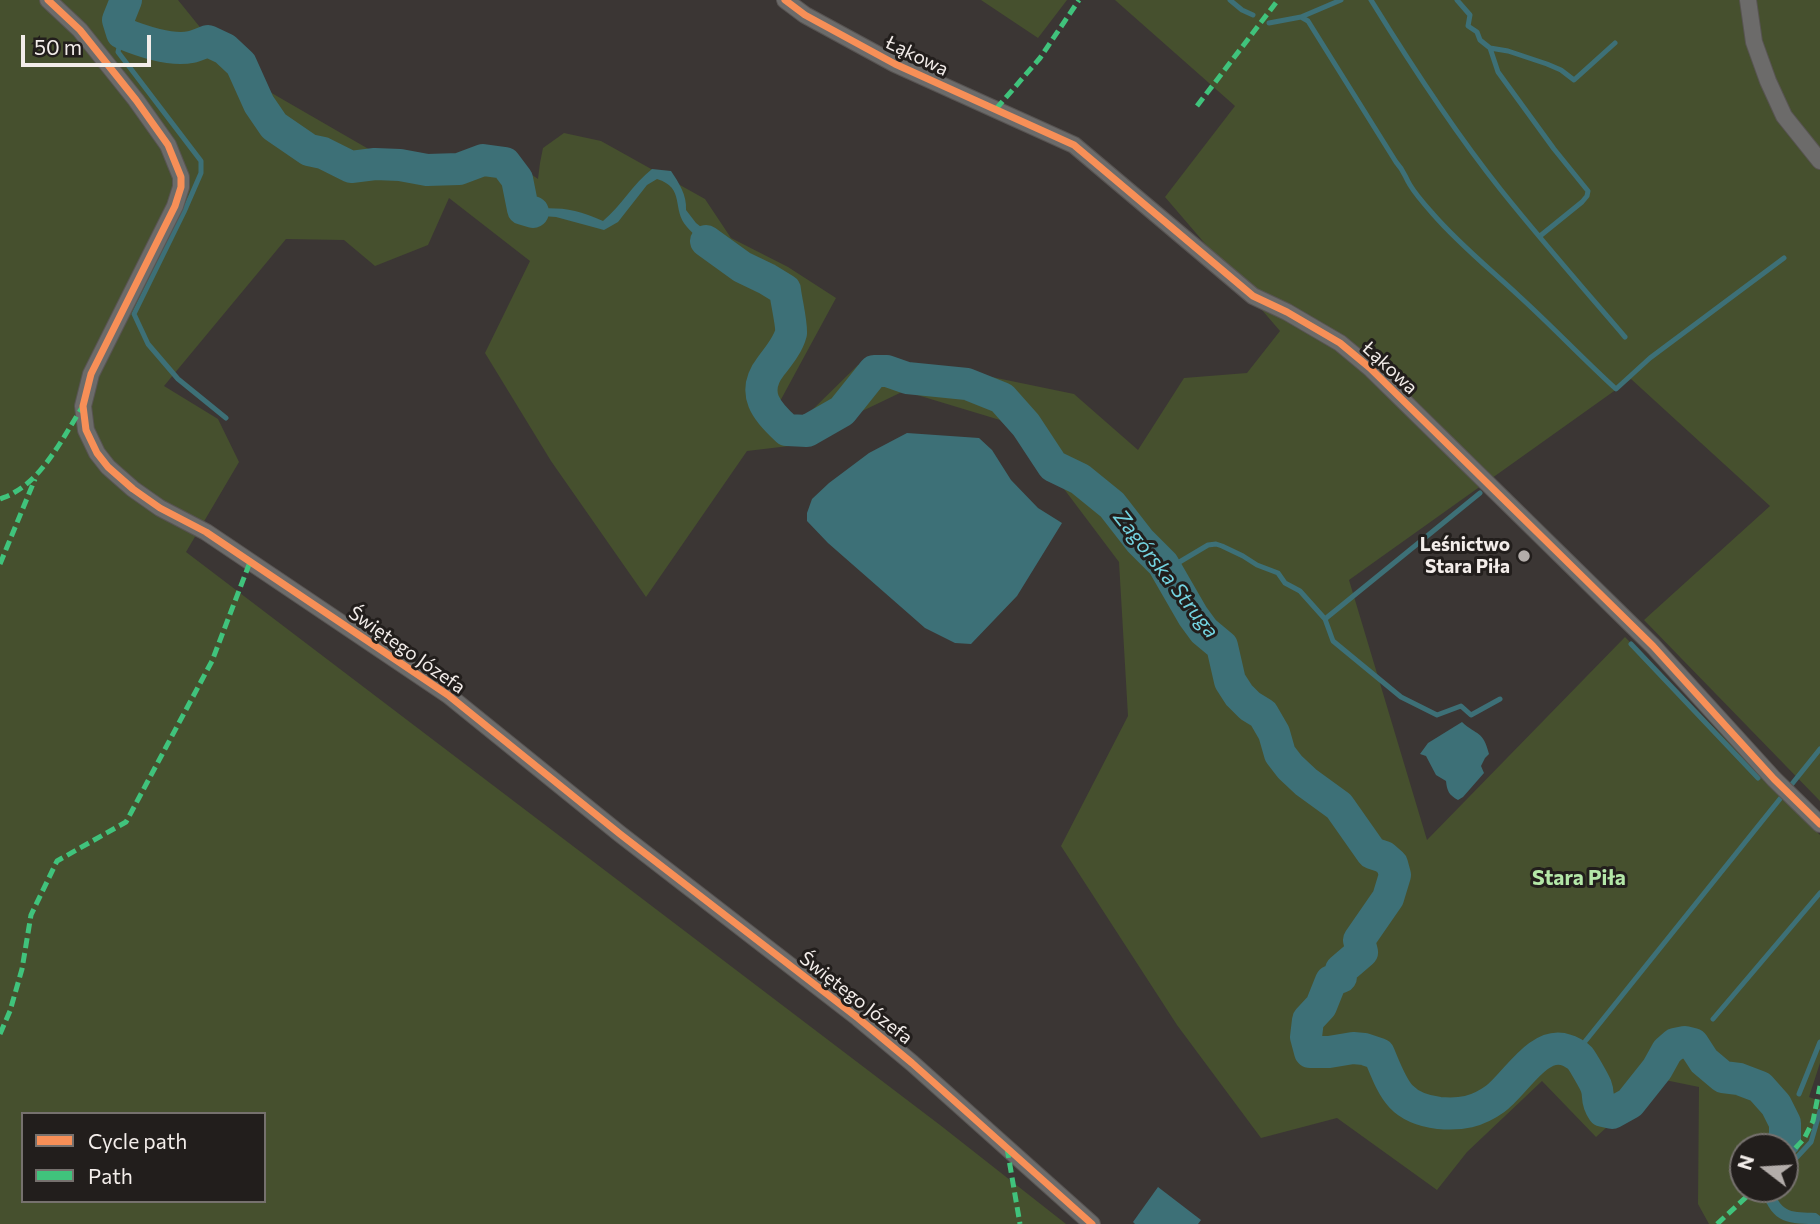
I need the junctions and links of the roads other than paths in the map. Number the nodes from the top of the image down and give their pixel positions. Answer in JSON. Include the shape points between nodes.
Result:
{"nodes":[{"id":1,"x":48,"y":0,"type":"edge"},
{"id":2,"x":785,"y":0,"type":"edge"},
{"id":3,"x":1748,"y":0,"type":"edge"},
{"id":4,"x":1820,"y":161,"type":"edge"},
{"id":5,"x":1820,"y":824,"type":"edge"},
{"id":6,"x":1092,"y":1224,"type":"edge"}],
"edges":[{"from":1,"to":6,"type":"street","name":"Świętego Józefa","via":[[80,30],[136,100],[168,145],[181,177],[176,206],[87,389],[83,406],[86,430],[108,467],[160,508],[206,532],[447,695],[912,1062]]},
{"from":2,"to":5,"type":"street","name":"Łąkowa","via":[[895,64],[1074,145],[1253,296],[1340,343],[1653,646]]},
{"from":3,"to":4,"type":"street","via":[[1754,42],[1784,116]]}]}
